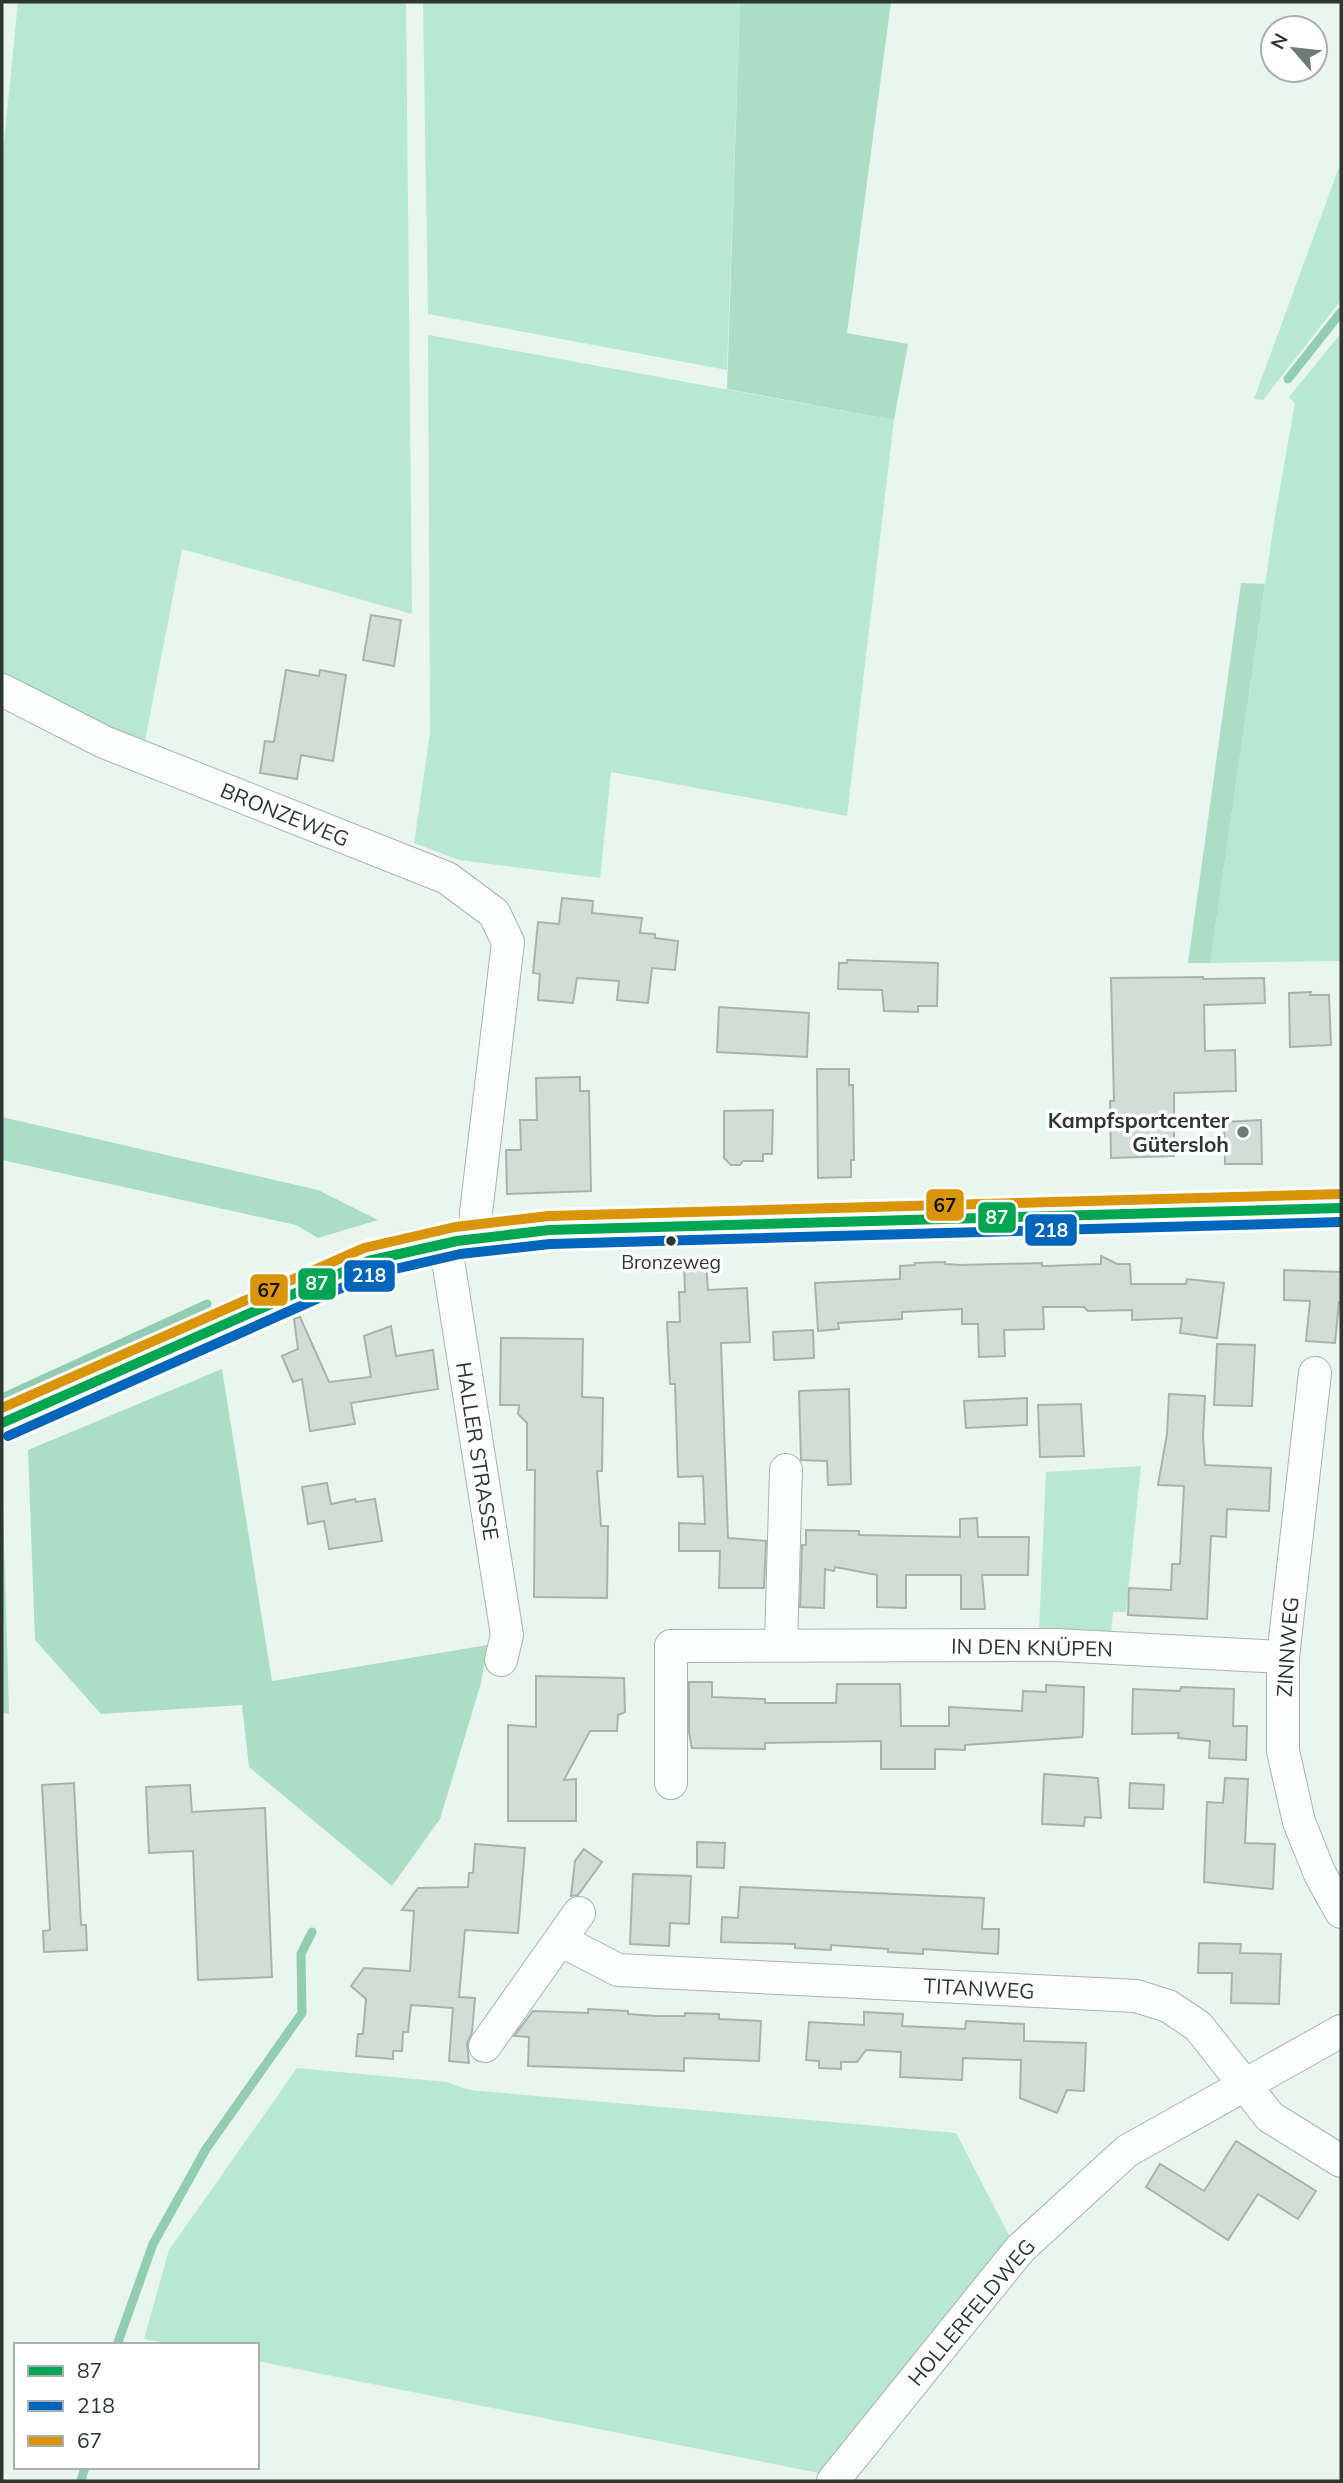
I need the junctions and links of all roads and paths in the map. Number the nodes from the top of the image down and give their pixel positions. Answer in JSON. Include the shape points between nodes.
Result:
{"nodes":[{"id":1,"x":2,"y":690,"type":"edge"},
{"id":2,"x":1341,"y":1208,"type":"edge"},
{"id":3,"x":461,"y":1239,"type":"junction"},
{"id":4,"x":1315,"y":1373,"type":"dead end"},
{"id":5,"x":2,"y":1423,"type":"edge"},
{"id":6,"x":786,"y":1470,"type":"dead end"},
{"id":7,"x":781,"y":1644,"type":"junction"},
{"id":8,"x":1283,"y":1657,"type":"junction"},
{"id":9,"x":501,"y":1660,"type":"dead end"},
{"id":10,"x":671,"y":1783,"type":"dead end"},
{"id":11,"x":1341,"y":1912,"type":"edge"},
{"id":12,"x":579,"y":1913,"type":"dead end"},
{"id":13,"x":559,"y":1940,"type":"junction"},
{"id":14,"x":1341,"y":2031,"type":"edge"},
{"id":15,"x":485,"y":2046,"type":"dead end"},
{"id":16,"x":1244,"y":2084,"type":"junction"},
{"id":17,"x":1341,"y":2161,"type":"edge"},
{"id":18,"x":833,"y":2481,"type":"edge"}],
"edges":[{"from":1,"to":3,"type":"street","name":"BRONZEWEG","via":[[104,742],[447,878],[494,913],[508,942],[476,1213]]},
{"from":2,"to":3,"type":"street","via":[[549,1230]]},
{"from":3,"to":5,"type":"street","via":[[368,1261]]},
{"from":3,"to":9,"type":"street","name":"HALLER STRASSE","via":[[507,1635]]},
{"from":4,"to":8,"type":"street","name":"ZINNWEG"},
{"from":6,"to":7,"type":"street"},
{"from":7,"to":8,"type":"street","name":"IN DEN KNÜPEN","via":[[1057,1645]]},
{"from":7,"to":10,"type":"street","name":"IN DEN KNÜPEN","via":[[671,1646]]},
{"from":8,"to":11,"type":"street","name":"ZINNWEG","via":[[1283,1751],[1299,1822]]},
{"from":12,"to":13,"type":"street"},
{"from":13,"to":15,"type":"street"},
{"from":13,"to":16,"type":"street","name":"TITANWEG","via":[[618,1970],[1136,1996],[1168,2006],[1198,2026]]},
{"from":14,"to":16,"type":"street","name":"HOLLERFELDWEG"},
{"from":16,"to":17,"type":"street","name":"TITANWEG","via":[[1270,2116]]},
{"from":16,"to":18,"type":"street","name":"HOLLERFELDWEG","via":[[1127,2151],[1020,2249]]}]}
